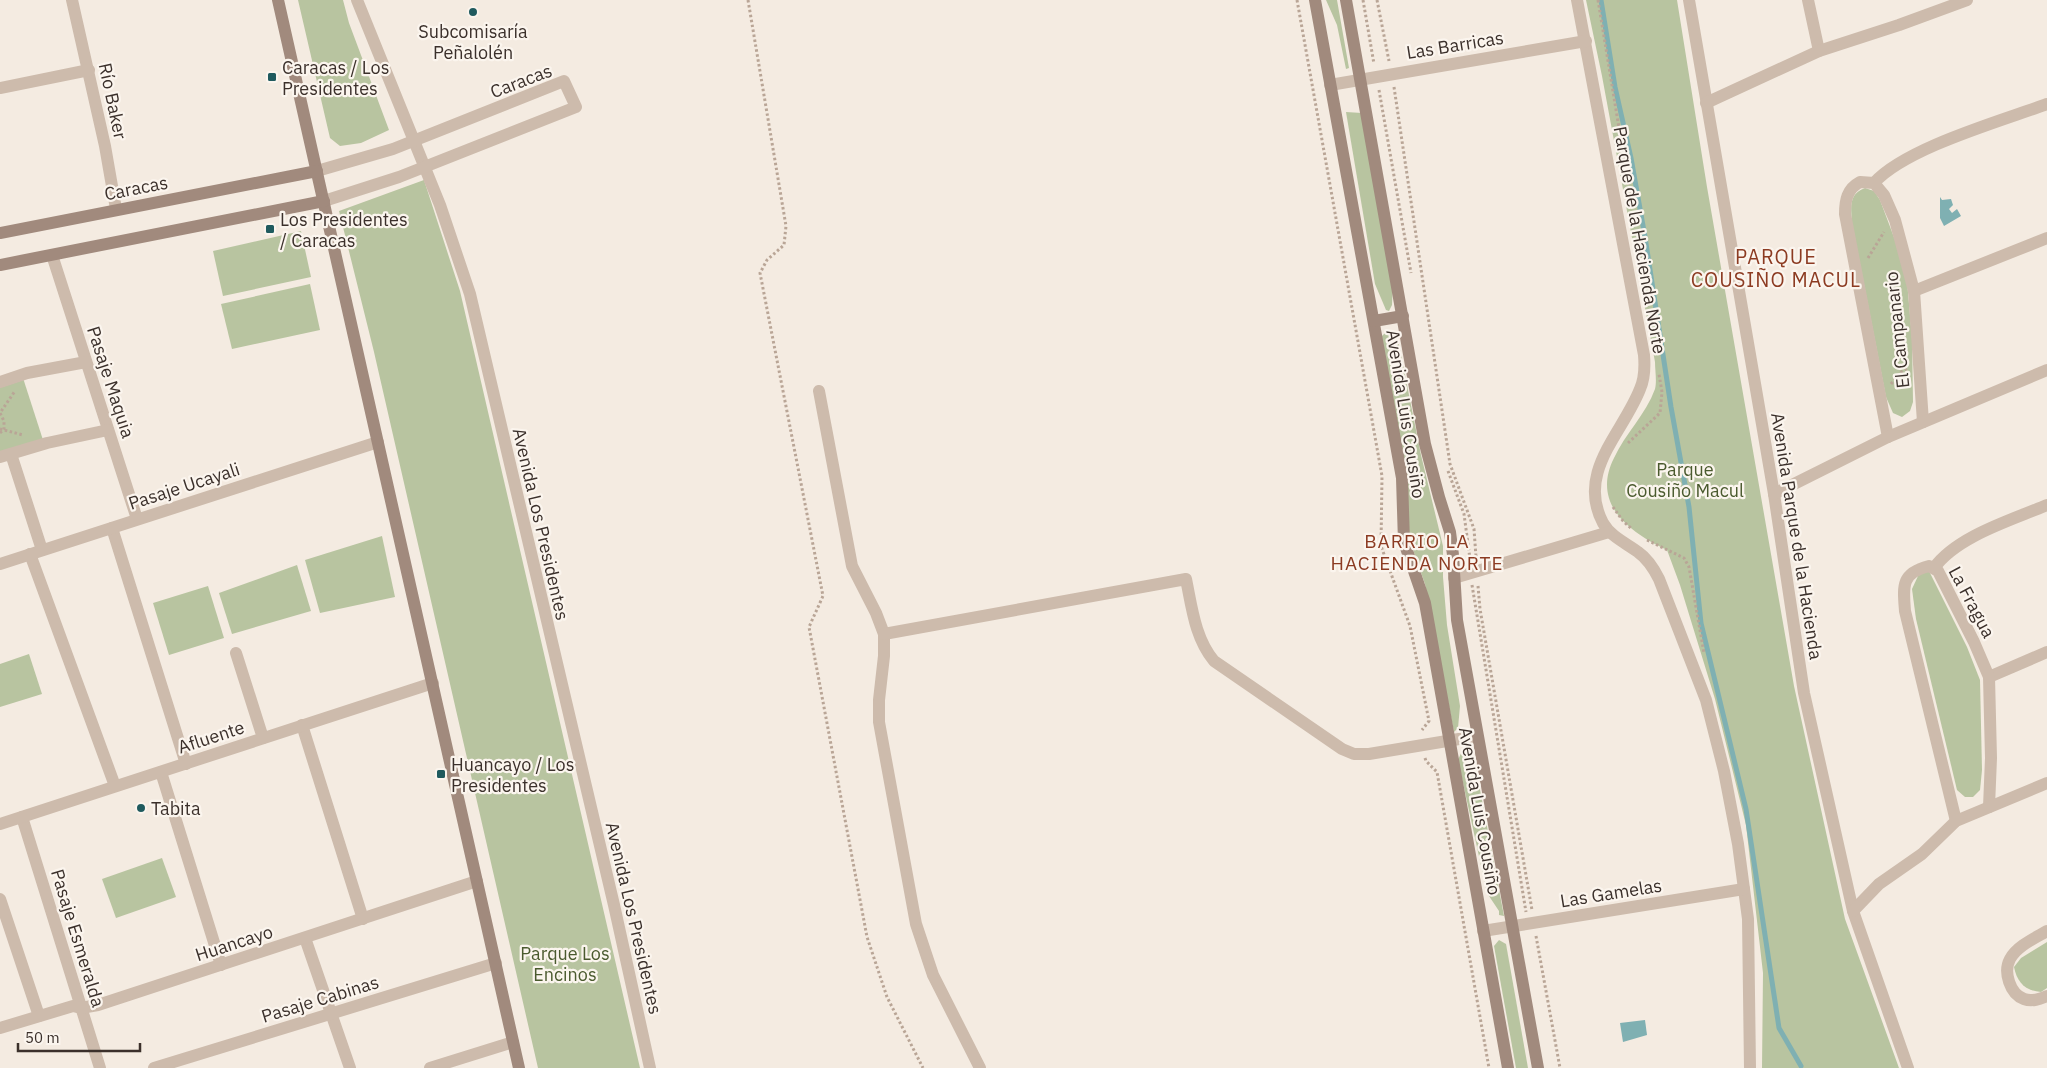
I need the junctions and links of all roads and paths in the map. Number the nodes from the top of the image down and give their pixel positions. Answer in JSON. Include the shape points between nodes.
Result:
{"nodes":[{"id":1,"x":72,"y":0,"type":"edge"},
{"id":2,"x":278,"y":0,"type":"edge"},
{"id":3,"x":357,"y":0,"type":"edge"},
{"id":4,"x":748,"y":0,"type":"edge"},
{"id":5,"x":1315,"y":0,"type":"edge"},
{"id":6,"x":1346,"y":0,"type":"edge"},
{"id":7,"x":1377,"y":0,"type":"edge"},
{"id":8,"x":1577,"y":0,"type":"edge"},
{"id":9,"x":1598,"y":0,"type":"edge"},
{"id":10,"x":1688,"y":0,"type":"edge"},
{"id":11,"x":1808,"y":0,"type":"edge"},
{"id":12,"x":1966,"y":0,"type":"edge"},
{"id":13,"x":1586,"y":41,"type":"junction"},
{"id":14,"x":1819,"y":51,"type":"junction"},
{"id":15,"x":89,"y":70,"type":"junction"},
{"id":16,"x":1392,"y":73,"type":"junction"},
{"id":17,"x":1361,"y":79,"type":"junction"},
{"id":18,"x":1330,"y":85,"type":"junction"},
{"id":19,"x":0,"y":88,"type":"edge"},
{"id":20,"x":1706,"y":103,"type":"junction"},
{"id":21,"x":2047,"y":104,"type":"edge"},
{"id":22,"x":414,"y":141,"type":"junction"},
{"id":23,"x":424,"y":167,"type":"junction"},
{"id":24,"x":318,"y":171,"type":"junction"},
{"id":25,"x":1874,"y":183,"type":"junction"},
{"id":26,"x":1630,"y":196,"type":"dead end"},
{"id":27,"x":324,"y":201,"type":"junction"},
{"id":28,"x":116,"y":209,"type":"junction"},
{"id":29,"x":1895,"y":220,"type":"junction"},
{"id":30,"x":0,"y":233,"type":"edge"},
{"id":31,"x":2047,"y":238,"type":"edge"},
{"id":32,"x":52,"y":255,"type":"junction"},
{"id":33,"x":0,"y":264,"type":"edge"},
{"id":34,"x":1857,"y":273,"type":"junction"},
{"id":35,"x":1914,"y":291,"type":"junction"},
{"id":36,"x":1403,"y":316,"type":"junction"},
{"id":37,"x":1374,"y":321,"type":"junction"},
{"id":38,"x":86,"y":362,"type":"junction"},
{"id":39,"x":1919,"y":363,"type":"junction"},
{"id":40,"x":2047,"y":370,"type":"edge"},
{"id":41,"x":1659,"y":373,"type":"dead end"},
{"id":42,"x":0,"y":382,"type":"edge"},
{"id":43,"x":1888,"y":388,"type":"dead end"},
{"id":44,"x":819,"y":391,"type":"dead end"},
{"id":45,"x":0,"y":413,"type":"edge"},
{"id":46,"x":1923,"y":422,"type":"junction"},
{"id":47,"x":108,"y":430,"type":"junction"},
{"id":48,"x":0,"y":433,"type":"edge"},
{"id":49,"x":1888,"y":437,"type":"junction"},
{"id":50,"x":378,"y":442,"type":"junction"},
{"id":51,"x":1622,"y":449,"type":"dead end"},
{"id":52,"x":6,"y":456,"type":"edge"},
{"id":53,"x":1774,"y":494,"type":"junction"},
{"id":54,"x":1611,"y":503,"type":"dead end"},
{"id":55,"x":2047,"y":505,"type":"edge"},
{"id":56,"x":137,"y":520,"type":"junction"},
{"id":57,"x":112,"y":528,"type":"junction"},
{"id":58,"x":1450,"y":532,"type":"junction"},
{"id":59,"x":1609,"y":532,"type":"junction"},
{"id":60,"x":1635,"y":532,"type":"dead end"},
{"id":61,"x":1641,"y":537,"type":"dead end"},
{"id":62,"x":1404,"y":542,"type":"junction"},
{"id":63,"x":36,"y":552,"type":"junction"},
{"id":64,"x":0,"y":564,"type":"edge"},
{"id":65,"x":1934,"y":568,"type":"junction"},
{"id":66,"x":1476,"y":572,"type":"junction"},
{"id":67,"x":1454,"y":578,"type":"junction"},
{"id":68,"x":884,"y":634,"type":"junction"},
{"id":69,"x":2047,"y":652,"type":"edge"},
{"id":70,"x":236,"y":653,"type":"dead end"},
{"id":71,"x":1705,"y":658,"type":"dead end"},
{"id":72,"x":1989,"y":677,"type":"junction"},
{"id":73,"x":433,"y":683,"type":"junction"},
{"id":74,"x":302,"y":726,"type":"junction"},
{"id":75,"x":1477,"y":736,"type":"junction"},
{"id":76,"x":264,"y":738,"type":"junction"},
{"id":77,"x":1449,"y":741,"type":"junction"},
{"id":78,"x":186,"y":764,"type":"junction"},
{"id":79,"x":161,"y":772,"type":"junction"},
{"id":80,"x":2047,"y":783,"type":"edge"},
{"id":81,"x":115,"y":786,"type":"junction"},
{"id":82,"x":1989,"y":807,"type":"junction"},
{"id":83,"x":22,"y":817,"type":"junction"},
{"id":84,"x":1956,"y":821,"type":"junction"},
{"id":85,"x":0,"y":824,"type":"edge"},
{"id":86,"x":477,"y":881,"type":"junction"},
{"id":87,"x":1744,"y":889,"type":"junction"},
{"id":88,"x":0,"y":899,"type":"edge"},
{"id":89,"x":1853,"y":911,"type":"junction"},
{"id":90,"x":363,"y":919,"type":"junction"},
{"id":91,"x":1534,"y":923,"type":"junction"},
{"id":92,"x":1513,"y":927,"type":"junction"},
{"id":93,"x":1483,"y":931,"type":"junction"},
{"id":94,"x":2047,"y":931,"type":"edge"},
{"id":95,"x":305,"y":938,"type":"junction"},
{"id":96,"x":496,"y":963,"type":"junction"},
{"id":97,"x":221,"y":965,"type":"junction"},
{"id":98,"x":2047,"y":996,"type":"edge"},
{"id":99,"x":81,"y":1008,"type":"junction"},
{"id":100,"x":331,"y":1014,"type":"junction"},
{"id":101,"x":39,"y":1016,"type":"junction"},
{"id":102,"x":0,"y":1028,"type":"edge"},
{"id":103,"x":514,"y":1042,"type":"junction"},
{"id":104,"x":100,"y":1068,"type":"edge"},
{"id":105,"x":154,"y":1068,"type":"edge"},
{"id":106,"x":350,"y":1068,"type":"edge"},
{"id":107,"x":430,"y":1068,"type":"edge"},
{"id":108,"x":519,"y":1068,"type":"edge"},
{"id":109,"x":650,"y":1068,"type":"edge"},
{"id":110,"x":923,"y":1068,"type":"edge"},
{"id":111,"x":980,"y":1068,"type":"edge"},
{"id":112,"x":1508,"y":1068,"type":"edge"},
{"id":113,"x":1538,"y":1068,"type":"edge"},
{"id":114,"x":1560,"y":1068,"type":"edge"},
{"id":115,"x":1750,"y":1068,"type":"edge"},
{"id":116,"x":1908,"y":1068,"type":"edge"}],
"edges":[{"from":1,"to":15,"type":"street","name":"Río Baker"},
{"from":2,"to":24,"type":"street"},
{"from":3,"to":22,"type":"street","name":"Avenida Los Presidentes"},
{"from":4,"to":110,"type":"path","via":[[786,226],[784,245],[767,260],[760,273],[823,596],[809,626],[867,937],[887,997]]},
{"from":5,"to":18,"type":"street","name":"Avenida Luis Cousiño"},
{"from":6,"to":17,"type":"street","name":"Avenida Luis Cousiño"},
{"from":7,"to":16,"type":"path"},
{"from":8,"to":13,"type":"street","name":"Parque de la Hacienda Norte"},
{"from":9,"to":26,"type":"path"},
{"from":10,"to":20,"type":"street","name":"Avenida Parque de la Hacienda"},
{"from":11,"to":14,"type":"street"},
{"from":12,"to":14,"type":"street","via":[[1899,26]]},
{"from":13,"to":16,"type":"street","name":"Las Barricas"},
{"from":13,"to":59,"type":"street","name":"Parque de la Hacienda Norte","via":[[1645,373],[1641,388],[1599,467],[1596,482],[1598,511]]},
{"from":14,"to":20,"type":"street"},
{"from":15,"to":19,"type":"street"},
{"from":15,"to":28,"type":"street","name":"Río Baker"},
{"from":16,"to":17,"type":"street","name":"Las Barricas"},
{"from":16,"to":66,"type":"path","via":[[1450,464],[1474,529]]},
{"from":17,"to":18,"type":"street","name":"Las Barricas"},
{"from":17,"to":36,"type":"street","name":"Avenida Luis Cousiño"},
{"from":18,"to":37,"type":"street","name":"Avenida Luis Cousiño"},
{"from":20,"to":53,"type":"street","name":"Avenida Parque de la Hacienda"},
{"from":21,"to":25,"type":"street","via":[[1904,160],[1886,170]]},
{"from":22,"to":23,"type":"street","name":"Avenida Los Presidentes"},
{"from":22,"to":23,"type":"street","name":"Caracas","via":[[564,81],[576,107]]},
{"from":22,"to":24,"type":"street","name":"Caracas"},
{"from":23,"to":27,"type":"street","name":"Caracas"},
{"from":23,"to":109,"type":"street","name":"Avenida Los Presidentes","via":[[452,239],[472,304]]},
{"from":24,"to":27,"type":"street"},
{"from":24,"to":28,"type":"street","name":"Caracas"},
{"from":25,"to":29,"type":"street","name":"El Campanario","via":[[1884,195]]},
{"from":25,"to":34,"type":"street","name":"El Campanario","via":[[1864,181],[1855,184],[1845,202]]},
{"from":27,"to":32,"type":"street","name":"Caracas"},
{"from":27,"to":50,"type":"street"},
{"from":28,"to":30,"type":"street","name":"Caracas"},
{"from":29,"to":34,"type":"path","via":[[1889,224]]},
{"from":29,"to":35,"type":"street","name":"El Campanario"},
{"from":31,"to":35,"type":"street"},
{"from":32,"to":33,"type":"street","name":"Caracas"},
{"from":32,"to":38,"type":"street","name":"Pasaje Maquia"},
{"from":34,"to":49,"type":"street","name":"El Campanario"},
{"from":35,"to":39,"type":"street","name":"El Campanario"},
{"from":36,"to":37,"type":"street"},
{"from":36,"to":58,"type":"street","name":"Avenida Luis Cousiño","via":[[1429,460]]},
{"from":37,"to":62,"type":"street","name":"Avenida Luis Cousiño","via":[[1402,478]]},
{"from":38,"to":42,"type":"street"},
{"from":38,"to":47,"type":"street","name":"Pasaje Maquia"},
{"from":39,"to":43,"type":"path","via":[[1901,372]]},
{"from":39,"to":46,"type":"street","name":"El Campanario"},
{"from":40,"to":46,"type":"street"},
{"from":41,"to":51,"type":"path","via":[[1662,392],[1660,413]]},
{"from":44,"to":68,"type":"street","via":[[852,566]]},
{"from":45,"to":48,"type":"path","via":[[4,429]]},
{"from":46,"to":49,"type":"street"},
{"from":47,"to":52,"type":"street"},
{"from":47,"to":56,"type":"street","name":"Pasaje Maquia"},
{"from":49,"to":53,"type":"street"},
{"from":50,"to":56,"type":"street","name":"Pasaje Ucayali"},
{"from":50,"to":73,"type":"street"},
{"from":52,"to":63,"type":"street"},
{"from":53,"to":89,"type":"street","name":"Avenida Parque de la Hacienda","via":[[1804,693]]},
{"from":54,"to":60,"type":"path"},
{"from":55,"to":65,"type":"street","via":[[1996,526],[1951,550]]},
{"from":56,"to":57,"type":"street","name":"Pasaje Ucayali"},
{"from":57,"to":63,"type":"street","name":"Pasaje Ucayali"},
{"from":57,"to":78,"type":"street"},
{"from":58,"to":62,"type":"path"},
{"from":58,"to":67,"type":"street","name":"Avenida Luis Cousiño"},
{"from":59,"to":66,"type":"street"},
{"from":59,"to":87,"type":"street","name":"Parque de la Hacienda Norte","via":[[1640,553],[1652,566],[1702,691],[1724,770]]},
{"from":61,"to":71,"type":"path","via":[[1670,550],[1687,563]]},
{"from":62,"to":77,"type":"street","name":"Avenida Luis Cousiño","via":[[1425,603]]},
{"from":63,"to":64,"type":"street","name":"Pasaje Ucayali"},
{"from":63,"to":81,"type":"street"},
{"from":65,"to":72,"type":"street","name":"La Fragua","via":[[1941,576]]},
{"from":65,"to":84,"type":"street","name":"La Fragua","via":[[1929,566],[1912,572],[1903,591],[1905,611]]},
{"from":66,"to":67,"type":"street"},
{"from":66,"to":91,"type":"path"},
{"from":67,"to":75,"type":"street","name":"Avenida Luis Cousiño","via":[[1457,620]]},
{"from":68,"to":77,"type":"street","via":[[1186,579],[1199,636],[1214,661],[1342,749],[1354,754],[1369,754]]},
{"from":68,"to":111,"type":"street","via":[[879,722],[916,924],[934,975]]},
{"from":69,"to":72,"type":"street"},
{"from":70,"to":76,"type":"street"},
{"from":72,"to":82,"type":"street","name":"La Fragua"},
{"from":73,"to":74,"type":"street","name":"Afluente"},
{"from":73,"to":86,"type":"street"},
{"from":74,"to":76,"type":"street","name":"Afluente"},
{"from":74,"to":90,"type":"street"},
{"from":75,"to":77,"type":"street"},
{"from":75,"to":92,"type":"street","name":"Avenida Luis Cousiño"},
{"from":76,"to":78,"type":"street","name":"Afluente"},
{"from":77,"to":93,"type":"street","name":"Avenida Luis Cousiño"},
{"from":78,"to":79,"type":"street","name":"Afluente"},
{"from":79,"to":81,"type":"street","name":"Afluente"},
{"from":79,"to":97,"type":"street"},
{"from":80,"to":82,"type":"street"},
{"from":81,"to":83,"type":"street","name":"Afluente"},
{"from":82,"to":84,"type":"street"},
{"from":83,"to":85,"type":"street","name":"Afluente"},
{"from":83,"to":99,"type":"street","name":"Pasaje Esmeralda"},
{"from":84,"to":89,"type":"street","via":[[1922,854],[1879,884]]},
{"from":86,"to":90,"type":"street","name":"Huancayo"},
{"from":86,"to":96,"type":"street"},
{"from":87,"to":91,"type":"street","name":"Las Gamelas"},
{"from":87,"to":115,"type":"street","name":"Parque de la Hacienda Norte","via":[[1748,919]]},
{"from":88,"to":101,"type":"street"},
{"from":89,"to":116,"type":"street","name":"Avenida Parque de la Hacienda"},
{"from":90,"to":95,"type":"street","name":"Huancayo"},
{"from":91,"to":92,"type":"street","name":"Las Gamelas"},
{"from":91,"to":114,"type":"path"},
{"from":92,"to":93,"type":"street","name":"Las Gamelas"},
{"from":92,"to":113,"type":"street","name":"Avenida Luis Cousiño"},
{"from":93,"to":112,"type":"street","name":"Avenida Luis Cousiño"},
{"from":94,"to":98,"type":"street","via":[[2015,953],[2007,970],[2010,985],[2020,997],[2030,1000]]},
{"from":95,"to":97,"type":"street","name":"Huancayo"},
{"from":95,"to":100,"type":"street"},
{"from":96,"to":100,"type":"street","name":"Pasaje Cabinas"},
{"from":96,"to":103,"type":"street"},
{"from":97,"to":99,"type":"street","name":"Huancayo","via":[[98,1006]]},
{"from":99,"to":101,"type":"street","name":"Huancayo","via":[[73,1006]]},
{"from":99,"to":104,"type":"street","name":"Pasaje Esmeralda"},
{"from":100,"to":105,"type":"street","name":"Pasaje Cabinas"},
{"from":100,"to":106,"type":"street"},
{"from":101,"to":102,"type":"street","name":"Huancayo"},
{"from":103,"to":107,"type":"street"},
{"from":103,"to":108,"type":"street"}]}
